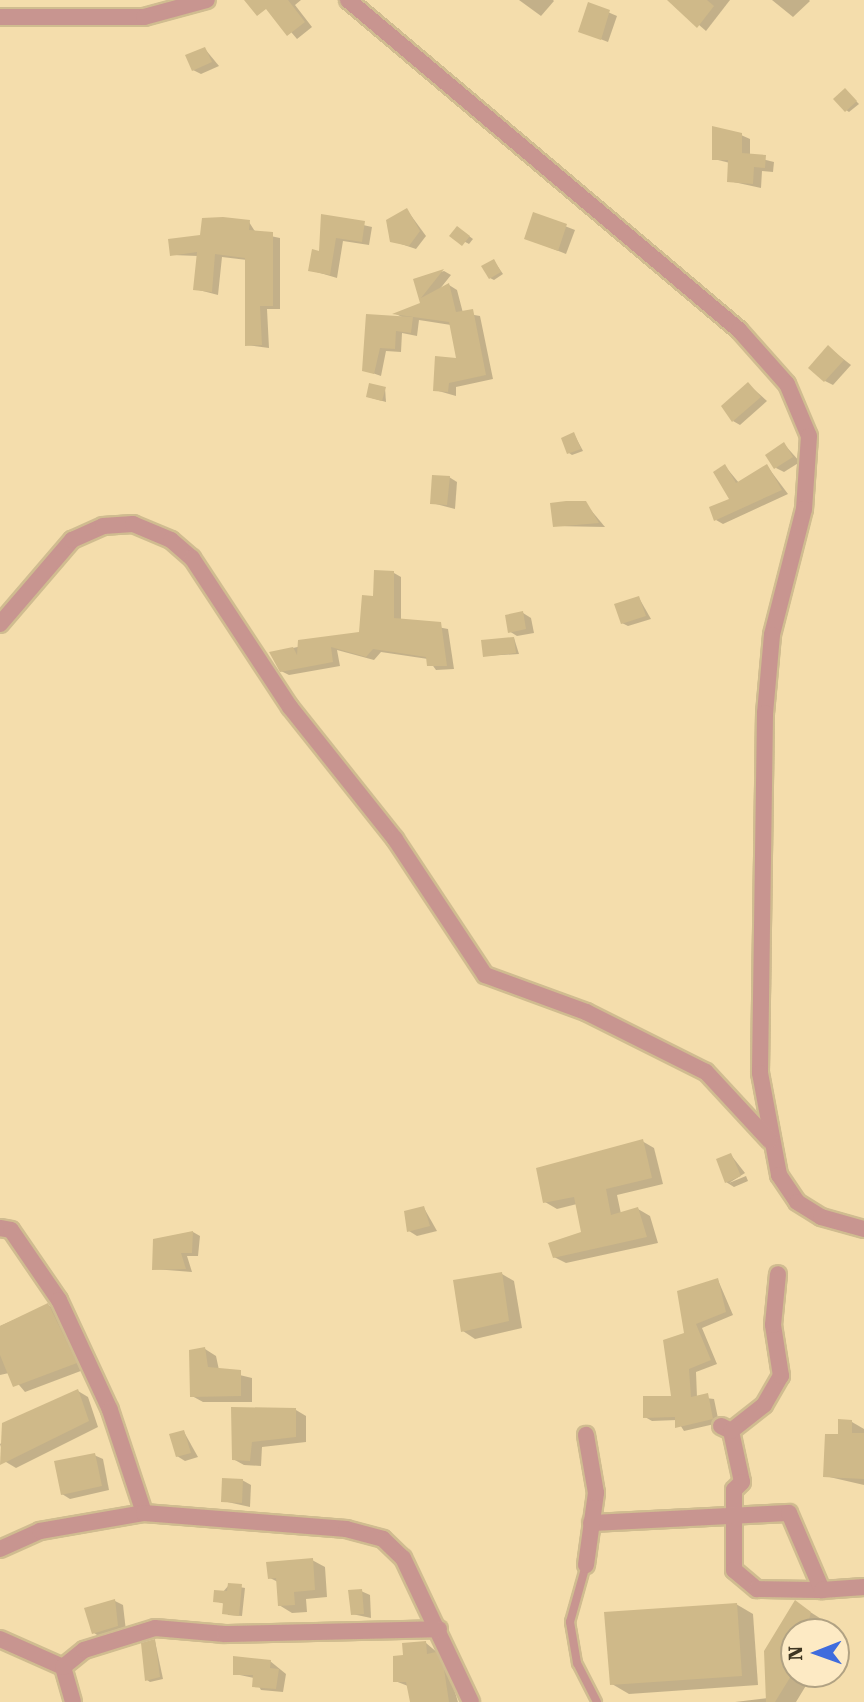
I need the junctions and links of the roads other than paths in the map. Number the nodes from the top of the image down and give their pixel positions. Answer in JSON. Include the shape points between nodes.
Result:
{"nodes":[{"id":1,"x":207,"y":0,"type":"edge"},
{"id":2,"x":348,"y":0,"type":"edge"},
{"id":3,"x":0,"y":17,"type":"edge"},
{"id":4,"x":0,"y":624,"type":"edge"},
{"id":5,"x":771,"y":1142,"type":"junction"},
{"id":6,"x":0,"y":1228,"type":"edge"},
{"id":7,"x":864,"y":1229,"type":"edge"},
{"id":8,"x":778,"y":1274,"type":"dead end"},
{"id":9,"x":586,"y":1435,"type":"dead end"},
{"id":10,"x":738,"y":1511,"type":"junction"},
{"id":11,"x":144,"y":1513,"type":"junction"},
{"id":12,"x":591,"y":1523,"type":"junction"},
{"id":13,"x":0,"y":1549,"type":"edge"},
{"id":14,"x":586,"y":1565,"type":"joint"},
{"id":15,"x":864,"y":1587,"type":"edge"},
{"id":16,"x":822,"y":1590,"type":"junction"},
{"id":17,"x":439,"y":1629,"type":"junction"},
{"id":18,"x":0,"y":1639,"type":"edge"},
{"id":19,"x":63,"y":1667,"type":"junction"},
{"id":20,"x":73,"y":1702,"type":"edge"},
{"id":21,"x":471,"y":1702,"type":"edge"},
{"id":22,"x":597,"y":1702,"type":"edge"}],
"edges":[{"from":1,"to":3,"type":"street","via":[[144,16]]},
{"from":2,"to":5,"type":"street","via":[[579,201],[740,330],[787,384],[809,436],[804,509],[772,635],[765,713],[760,1073]]},
{"from":4,"to":5,"type":"street","via":[[72,540],[103,526],[133,524],[171,540],[192,558],[290,707],[395,839],[485,975],[586,1013],[706,1072]]},
{"from":5,"to":7,"type":"street","via":[[779,1175],[797,1202]]},
{"from":6,"to":11,"type":"street","via":[[11,1230],[59,1300],[110,1410]]},
{"from":8,"to":10,"type":"street","via":[[773,1325],[781,1376],[764,1405],[726,1428],[742,1482],[734,1490]]},
{"from":9,"to":12,"type":"street","via":[[596,1493]]},
{"from":10,"to":12,"type":"street","via":[[663,1524]]},
{"from":10,"to":16,"type":"street","via":[[789,1513]]},
{"from":10,"to":16,"type":"street","via":[[731,1539],[733,1570],[757,1589]]},
{"from":11,"to":13,"type":"street","via":[[40,1531]]},
{"from":11,"to":17,"type":"street","via":[[346,1529],[383,1539],[402,1558]]},
{"from":12,"to":14,"type":"street"},
{"from":14,"to":22,"type":"lane","via":[[570,1622],[578,1663]]},
{"from":15,"to":16,"type":"street"},
{"from":17,"to":19,"type":"street","via":[[225,1634],[155,1628],[84,1650]]},
{"from":17,"to":21,"type":"street"},
{"from":18,"to":19,"type":"street"},
{"from":19,"to":20,"type":"street"}]}
